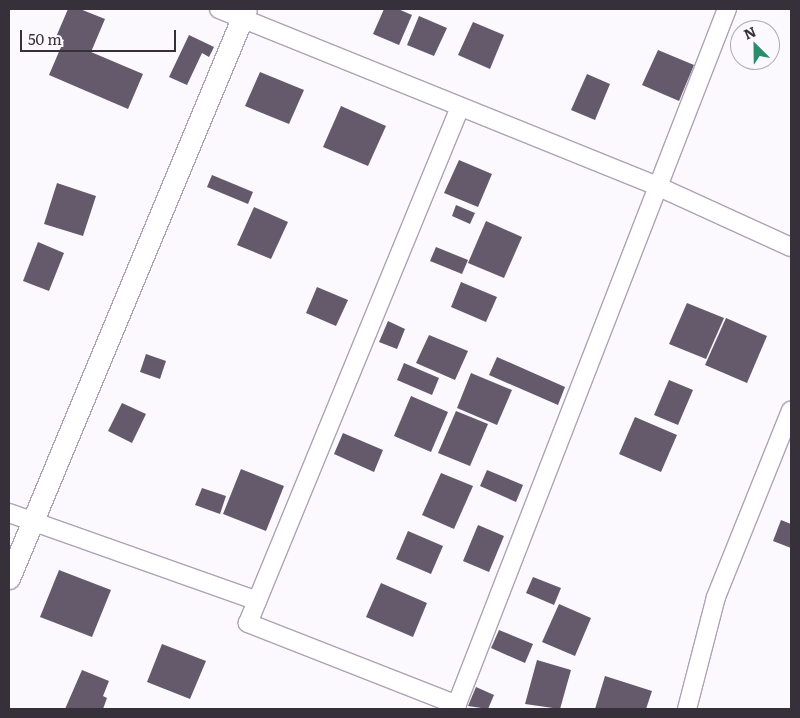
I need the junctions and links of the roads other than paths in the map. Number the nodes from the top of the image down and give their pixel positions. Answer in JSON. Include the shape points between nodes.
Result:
{"nodes":[{"id":1,"x":219,"y":9,"type":"edge"},
{"id":2,"x":727,"y":9,"type":"edge"},
{"id":3,"x":244,"y":14,"type":"edge"},
{"id":4,"x":460,"y":107,"type":"junction"},
{"id":5,"x":657,"y":186,"type":"junction"},
{"id":6,"x":791,"y":247,"type":"edge"},
{"id":7,"x":791,"y":410,"type":"edge"},
{"id":8,"x":9,"y":513,"type":"edge"},
{"id":9,"x":30,"y":522,"type":"junction"},
{"id":10,"x":9,"y":578,"type":"edge"},
{"id":11,"x":257,"y":601,"type":"junction"},
{"id":12,"x":456,"y":707,"type":"edge"},
{"id":13,"x":687,"y":709,"type":"edge"}],
"edges":[{"from":1,"to":3,"type":"street"},
{"from":2,"to":5,"type":"street"},
{"from":3,"to":4,"type":"street"},
{"from":3,"to":9,"type":"street"},
{"from":4,"to":5,"type":"street"},
{"from":4,"to":11,"type":"street"},
{"from":5,"to":6,"type":"street"},
{"from":5,"to":12,"type":"street"},
{"from":7,"to":13,"type":"street","via":[[716,597]]},
{"from":8,"to":9,"type":"street"},
{"from":9,"to":10,"type":"street"},
{"from":9,"to":11,"type":"street"},
{"from":11,"to":12,"type":"street","via":[[248,623]]}]}
